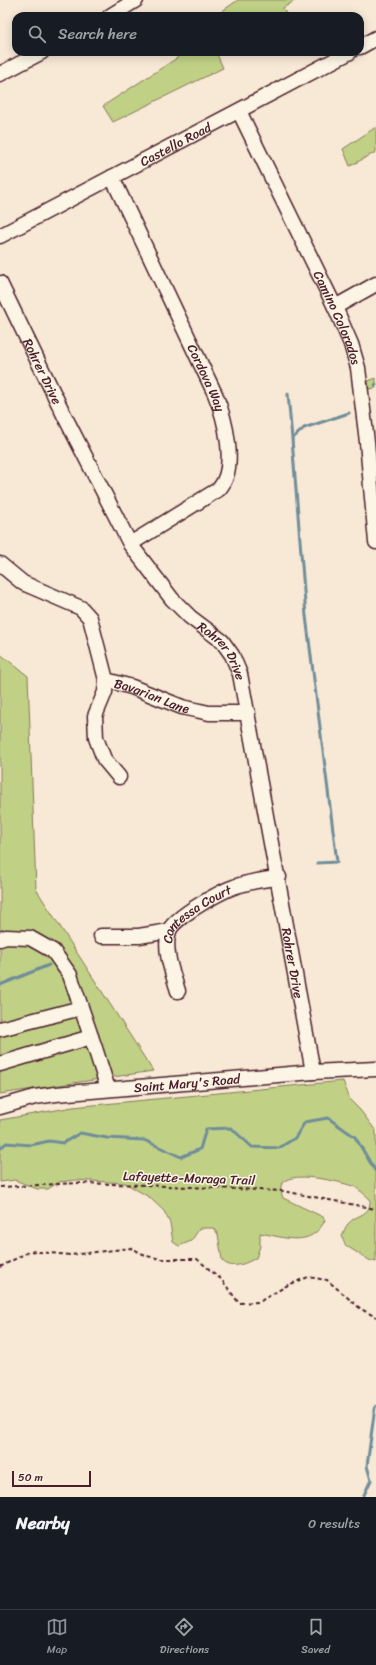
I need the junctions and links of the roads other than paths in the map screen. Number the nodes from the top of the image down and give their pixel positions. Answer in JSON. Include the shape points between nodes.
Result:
{"nodes":[{"id":1,"x":136,"y":0,"type":"edge"},
{"id":2,"x":116,"y":12,"type":"edge"},
{"id":3,"x":376,"y":38,"type":"edge"},
{"id":4,"x":364,"y":45,"type":"edge"},
{"id":5,"x":34,"y":56,"type":"edge"},
{"id":6,"x":342,"y":56,"type":"edge"},
{"id":7,"x":0,"y":74,"type":"edge"},
{"id":8,"x":239,"y":111,"type":"junction"},
{"id":9,"x":112,"y":177,"type":"junction"},
{"id":10,"x":0,"y":236,"type":"edge"},
{"id":11,"x":0,"y":283,"type":"edge"},
{"id":12,"x":376,"y":284,"type":"edge"},
{"id":13,"x":335,"y":307,"type":"junction"},
{"id":14,"x":372,"y":441,"type":"edge"},
{"id":15,"x":376,"y":542,"type":"edge"},
{"id":16,"x":130,"y":544,"type":"junction"},
{"id":17,"x":0,"y":564,"type":"edge"},
{"id":18,"x":106,"y":680,"type":"junction"},
{"id":19,"x":248,"y":713,"type":"junction"},
{"id":20,"x":120,"y":777,"type":"dead end"},
{"id":21,"x":279,"y":878,"type":"junction"},
{"id":22,"x":169,"y":931,"type":"junction"},
{"id":23,"x":101,"y":936,"type":"dead end"},
{"id":24,"x":0,"y":939,"type":"edge"},
{"id":25,"x":178,"y":991,"type":"dead end"},
{"id":26,"x":81,"y":1008,"type":"junction"},
{"id":27,"x":0,"y":1029,"type":"edge"},
{"id":28,"x":92,"y":1037,"type":"junction"},
{"id":29,"x":0,"y":1064,"type":"edge"},
{"id":30,"x":376,"y":1069,"type":"edge"},
{"id":31,"x":313,"y":1072,"type":"junction"},
{"id":32,"x":108,"y":1089,"type":"junction"},
{"id":33,"x":0,"y":1107,"type":"edge"}],
"edges":[{"from":1,"to":2,"type":"street"},
{"from":3,"to":4,"type":"street"},
{"from":5,"to":7,"type":"street"},
{"from":6,"to":8,"type":"street","name":"Castello Road"},
{"from":8,"to":9,"type":"street","name":"Castello Road"},
{"from":8,"to":13,"type":"street","name":"Camino Colorados"},
{"from":9,"to":10,"type":"street","name":"Castello Road"},
{"from":9,"to":16,"type":"street","name":"Cordova Way","via":[[221,407],[228,442],[226,476],[219,489]]},
{"from":11,"to":16,"type":"street","name":"Rohrer Drive"},
{"from":12,"to":13,"type":"street"},
{"from":13,"to":14,"type":"street","name":"Camino Colorados","via":[[358,368]]},
{"from":14,"to":15,"type":"street","name":"Camino Colorados"},
{"from":16,"to":19,"type":"street","name":"Rohrer Drive","via":[[172,599],[190,617],[222,641],[232,655],[240,674]]},
{"from":17,"to":18,"type":"street","name":"Bavarian Lane","via":[[23,583],[81,608],[90,618]]},
{"from":18,"to":19,"type":"street","name":"Bavarian Lane","via":[[132,687],[182,707],[210,713]]},
{"from":18,"to":20,"type":"street","via":[[95,716],[96,738],[104,759]]},
{"from":19,"to":21,"type":"street","name":"Rohrer Drive"},
{"from":21,"to":22,"type":"street","name":"Contessa Court","via":[[239,885],[223,892],[177,920]]},
{"from":21,"to":31,"type":"street","name":"Rohrer Drive"},
{"from":22,"to":23,"type":"street","via":[[139,936]]},
{"from":22,"to":25,"type":"street","name":"Contessa Court","via":[[168,948]]},
{"from":24,"to":26,"type":"street","via":[[30,938],[53,951],[70,975]]},
{"from":26,"to":27,"type":"street"},
{"from":26,"to":28,"type":"street"},
{"from":28,"to":29,"type":"street"},
{"from":28,"to":32,"type":"street"},
{"from":30,"to":31,"type":"street","name":"Saint Mary's Road"},
{"from":31,"to":32,"type":"street","name":"Saint Mary's Road"},
{"from":32,"to":33,"type":"street","name":"Saint Mary's Road","via":[[35,1098]]}]}
